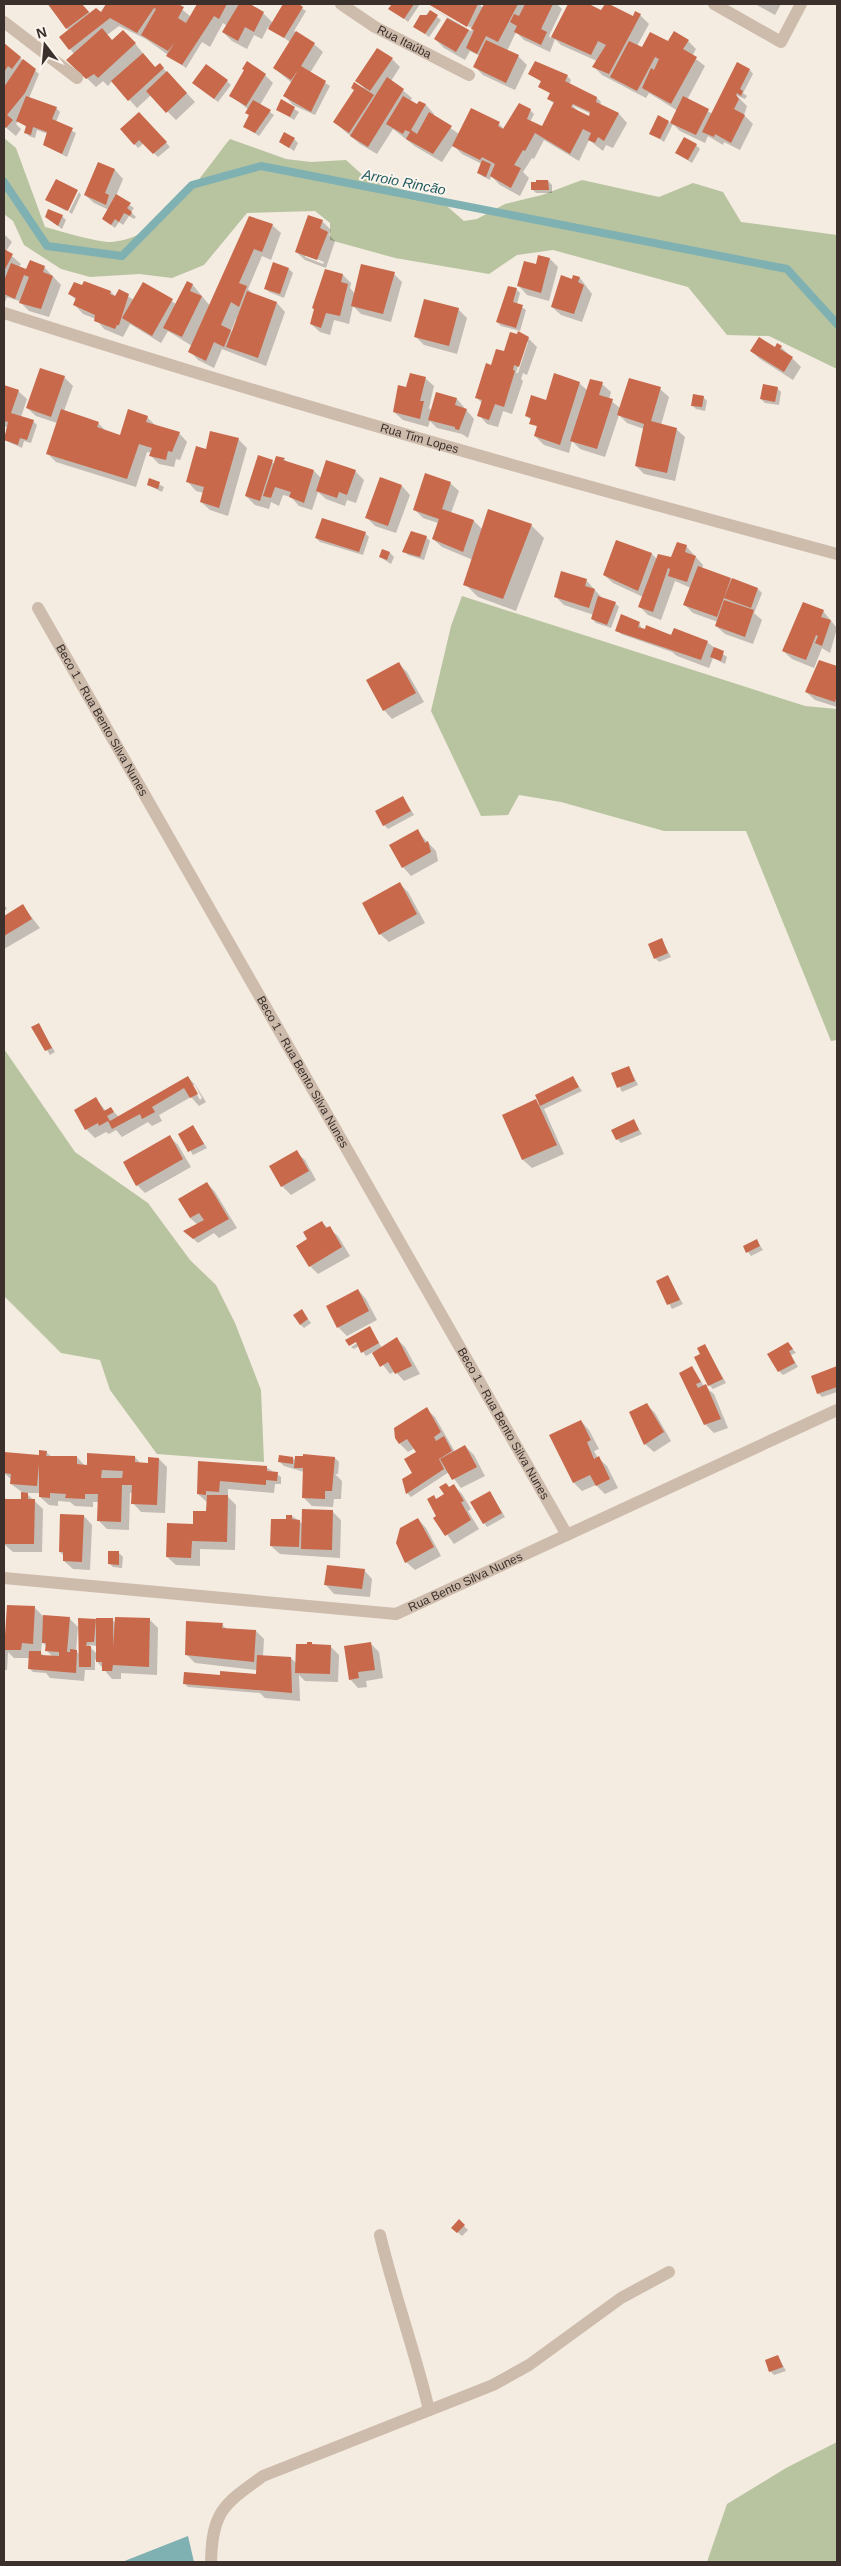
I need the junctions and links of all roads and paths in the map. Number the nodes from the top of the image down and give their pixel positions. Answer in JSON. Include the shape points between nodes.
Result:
{"nodes":[{"id":1,"x":341,"y":4,"type":"edge"},
{"id":2,"x":714,"y":4,"type":"edge"},
{"id":3,"x":801,"y":4,"type":"edge"},
{"id":4,"x":4,"y":22,"type":"edge"},
{"id":5,"x":469,"y":74,"type":"dead end"},
{"id":6,"x":77,"y":78,"type":"dead end"},
{"id":7,"x":4,"y":312,"type":"edge"},
{"id":8,"x":837,"y":554,"type":"edge"},
{"id":9,"x":38,"y":608,"type":"dead end"},
{"id":10,"x":837,"y":1410,"type":"edge"},
{"id":11,"x":567,"y":1535,"type":"junction"},
{"id":12,"x":4,"y":1578,"type":"edge"},
{"id":13,"x":380,"y":2235,"type":"dead end"},
{"id":14,"x":669,"y":2272,"type":"dead end"},
{"id":15,"x":429,"y":2410,"type":"junction"},
{"id":16,"x":211,"y":2562,"type":"edge"}],
"edges":[{"from":1,"to":5,"type":"street","name":"Rua Itaúba","via":[[375,27]]},
{"from":2,"to":3,"type":"street","via":[[781,42]]},
{"from":4,"to":6,"type":"street"},
{"from":7,"to":8,"type":"street","name":"Rua Tim Lopes","via":[[190,372],[592,488]]},
{"from":9,"to":11,"type":"street","name":"Beco 1 - Rua Bento Silva Nunes"},
{"from":10,"to":11,"type":"street","name":"Rua Bento Silva Nunes"},
{"from":11,"to":12,"type":"street","name":"Rua Bento Silva Nunes","via":[[396,1614]]},
{"from":13,"to":15,"type":"street"},
{"from":14,"to":15,"type":"street","via":[[621,2298],[529,2364],[492,2385]]},
{"from":15,"to":16,"type":"street","via":[[272,2472],[234,2496],[216,2518]]}]}
